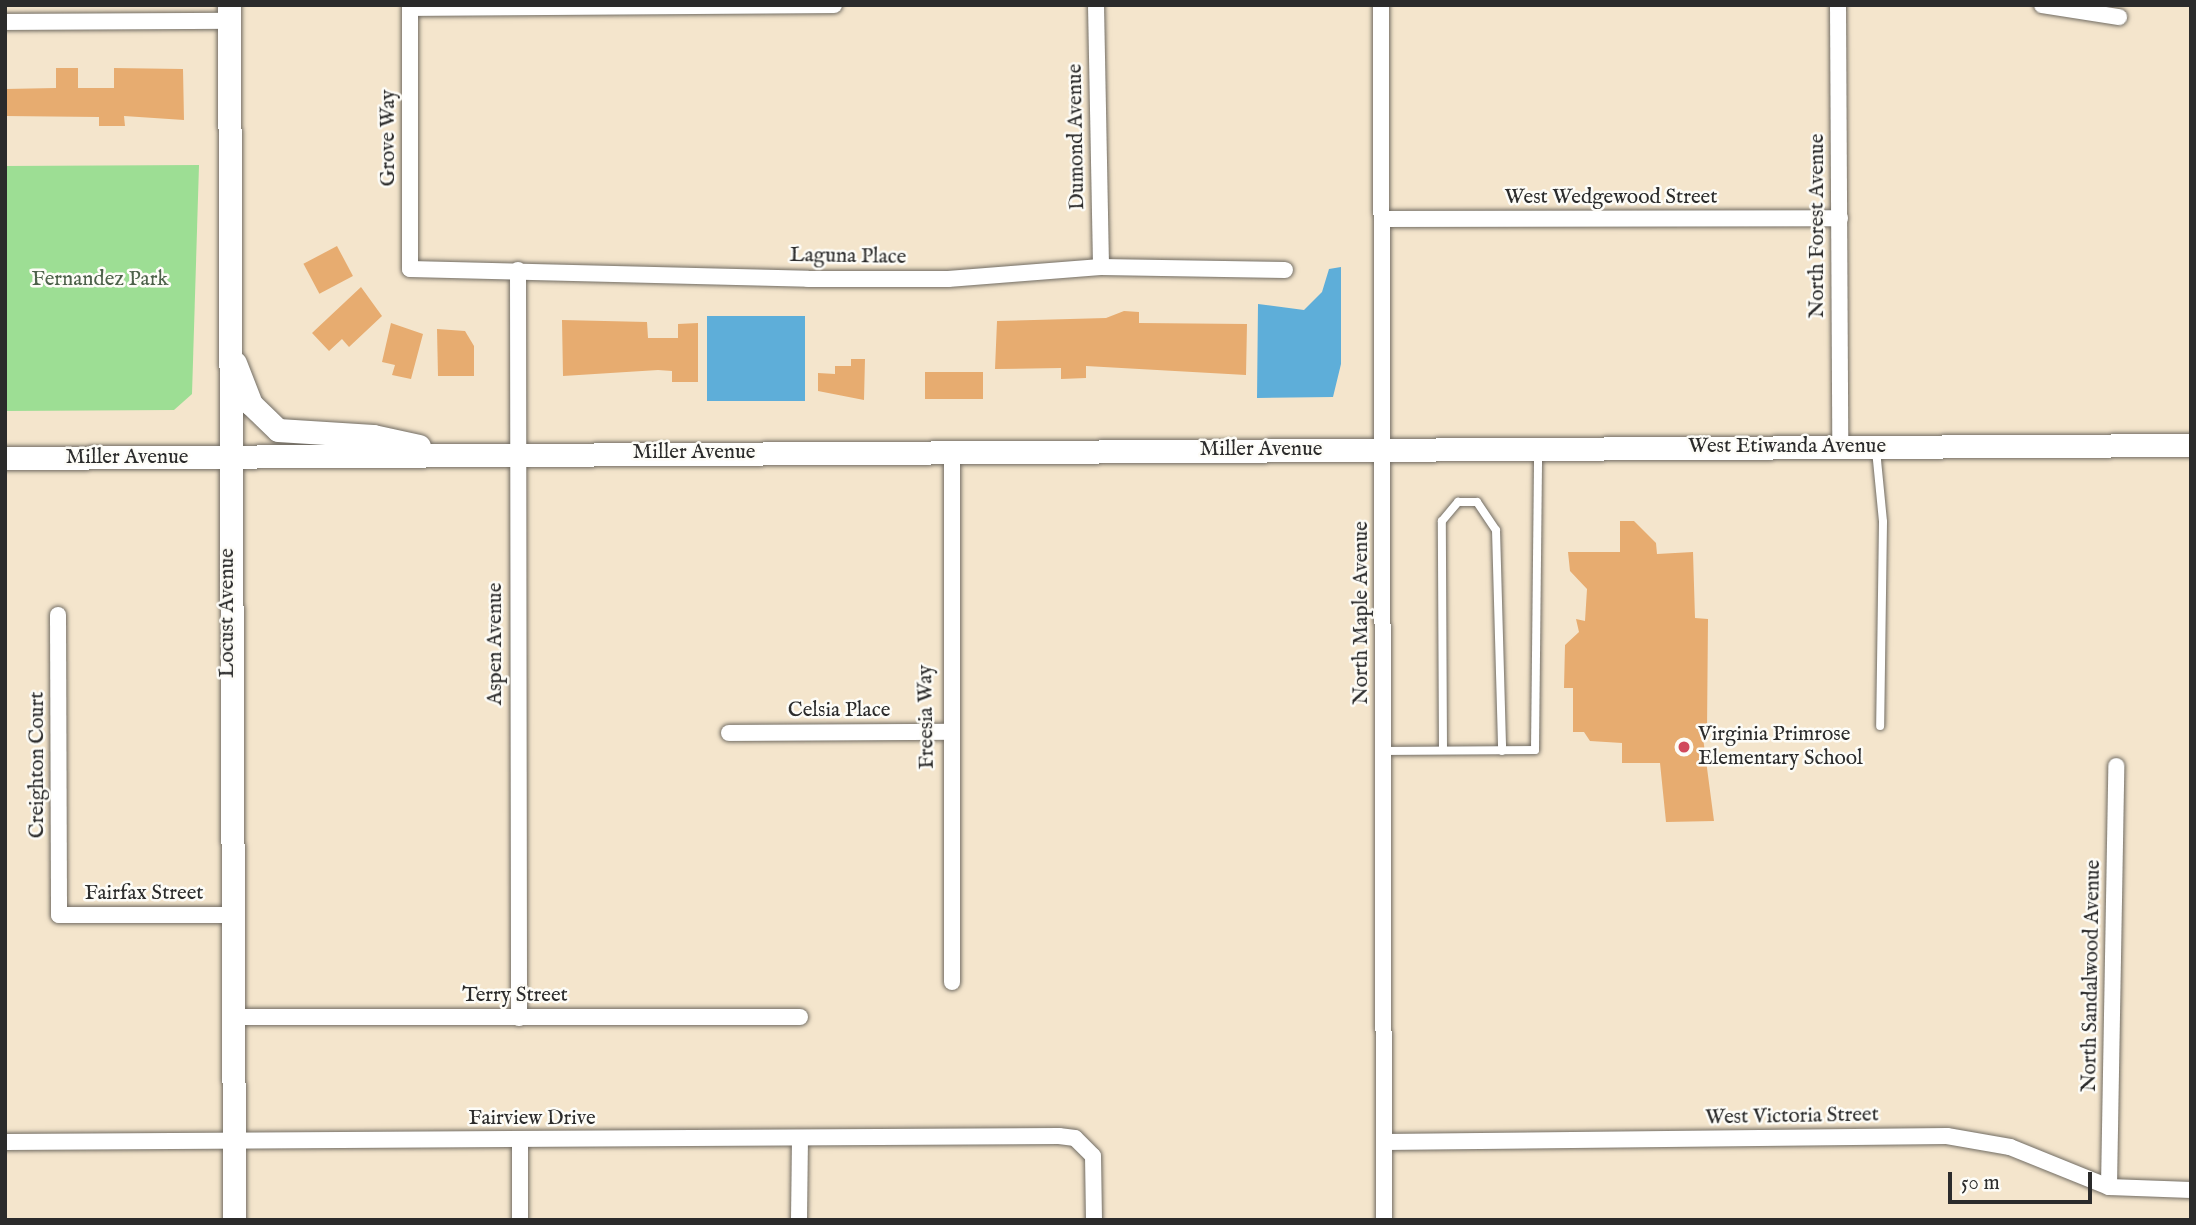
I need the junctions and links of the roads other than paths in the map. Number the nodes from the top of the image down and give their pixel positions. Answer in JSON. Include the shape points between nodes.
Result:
{"nodes":[{"id":1,"x":797,"y":5,"type":"edge"},
{"id":2,"x":834,"y":5,"type":"edge"},
{"id":3,"x":1096,"y":5,"type":"edge"},
{"id":4,"x":1381,"y":5,"type":"edge"},
{"id":5,"x":1838,"y":5,"type":"edge"},
{"id":6,"x":2042,"y":5,"type":"edge"},
{"id":7,"x":229,"y":13,"type":"edge"},
{"id":8,"x":2119,"y":17,"type":"dead end"},
{"id":9,"x":5,"y":22,"type":"edge"},
{"id":10,"x":1840,"y":218,"type":"junction"},
{"id":11,"x":1382,"y":219,"type":"junction"},
{"id":12,"x":1101,"y":267,"type":"junction"},
{"id":13,"x":410,"y":269,"type":"joint"},
{"id":14,"x":518,"y":270,"type":"junction"},
{"id":15,"x":1285,"y":270,"type":"dead end"},
{"id":16,"x":229,"y":346,"type":"junction"},
{"id":17,"x":2191,"y":445,"type":"edge"},
{"id":18,"x":1840,"y":447,"type":"junction"},
{"id":19,"x":1876,"y":447,"type":"junction"},
{"id":20,"x":1538,"y":448,"type":"junction"},
{"id":21,"x":1383,"y":449,"type":"junction"},
{"id":22,"x":952,"y":452,"type":"junction"},
{"id":23,"x":516,"y":454,"type":"junction"},
{"id":24,"x":460,"y":455,"type":"junction"},
{"id":25,"x":228,"y":457,"type":"junction"},
{"id":26,"x":5,"y":458,"type":"edge"},
{"id":27,"x":58,"y":615,"type":"dead end"},
{"id":28,"x":1880,"y":726,"type":"dead end"},
{"id":29,"x":949,"y":732,"type":"junction"},
{"id":30,"x":729,"y":733,"type":"dead end"},
{"id":31,"x":1443,"y":749,"type":"junction"},
{"id":32,"x":1384,"y":751,"type":"junction"},
{"id":33,"x":1502,"y":751,"type":"junction"},
{"id":34,"x":2116,"y":766,"type":"dead end"},
{"id":35,"x":59,"y":915,"type":"joint"},
{"id":36,"x":230,"y":915,"type":"junction"},
{"id":37,"x":952,"y":982,"type":"dead end"},
{"id":38,"x":231,"y":1017,"type":"junction"},
{"id":39,"x":519,"y":1017,"type":"junction"},
{"id":40,"x":800,"y":1017,"type":"dead end"},
{"id":41,"x":800,"y":1138,"type":"junction"},
{"id":42,"x":233,"y":1140,"type":"junction"},
{"id":43,"x":520,"y":1140,"type":"junction"},
{"id":44,"x":5,"y":1142,"type":"edge"},
{"id":45,"x":1384,"y":1142,"type":"junction"},
{"id":46,"x":2109,"y":1187,"type":"junction"},
{"id":47,"x":2191,"y":1190,"type":"edge"},
{"id":48,"x":234,"y":1220,"type":"edge"},
{"id":49,"x":520,"y":1220,"type":"edge"},
{"id":50,"x":799,"y":1220,"type":"edge"},
{"id":51,"x":1094,"y":1220,"type":"edge"},
{"id":52,"x":1384,"y":1220,"type":"edge"}],
"edges":[{"from":1,"to":2,"type":"street"},
{"from":1,"to":13,"type":"street","name":"Grove Way","via":[[410,8]]},
{"from":3,"to":12,"type":"street","name":"Dumond Avenue"},
{"from":4,"to":11,"type":"street","name":"North Maple Avenue"},
{"from":5,"to":10,"type":"street","name":"North Forest Avenue"},
{"from":6,"to":8,"type":"street"},
{"from":7,"to":9,"type":"street"},
{"from":7,"to":16,"type":"street","name":"Locust Avenue"},
{"from":10,"to":11,"type":"street","name":"West Wedgewood Street"},
{"from":10,"to":18,"type":"street","name":"North Forest Avenue"},
{"from":11,"to":21,"type":"street","name":"North Maple Avenue"},
{"from":12,"to":14,"type":"street","name":"Laguna Place","via":[[948,279]]},
{"from":12,"to":15,"type":"street","name":"Laguna Place"},
{"from":13,"to":14,"type":"street","name":"Laguna Place"},
{"from":14,"to":23,"type":"street","name":"Aspen Avenue"},
{"from":16,"to":24,"type":"street","via":[[251,404],[278,430],[373,436]]},
{"from":16,"to":25,"type":"street","name":"Locust Avenue"},
{"from":17,"to":19,"type":"street","name":"West Etiwanda Avenue"},
{"from":18,"to":19,"type":"street","name":"West Etiwanda Avenue"},
{"from":18,"to":20,"type":"street","name":"West Etiwanda Avenue"},
{"from":19,"to":28,"type":"lane","via":[[1882,522]]},
{"from":20,"to":21,"type":"street","name":"West Etiwanda Avenue"},
{"from":20,"to":33,"type":"lane","via":[[1535,750]]},
{"from":21,"to":22,"type":"street","name":"Miller Avenue"},
{"from":21,"to":32,"type":"street","name":"North Maple Avenue"},
{"from":22,"to":23,"type":"street","name":"Miller Avenue"},
{"from":22,"to":29,"type":"street","name":"Freesia Way"},
{"from":23,"to":24,"type":"street","name":"Miller Avenue"},
{"from":23,"to":39,"type":"street","name":"Aspen Avenue"},
{"from":24,"to":25,"type":"street","name":"Miller Avenue"},
{"from":25,"to":26,"type":"street","name":"Miller Avenue"},
{"from":25,"to":36,"type":"street","name":"Locust Avenue"},
{"from":27,"to":35,"type":"street","name":"Creighton Court"},
{"from":29,"to":30,"type":"street","name":"Celsia Place"},
{"from":29,"to":37,"type":"street","name":"Freesia Way"},
{"from":31,"to":32,"type":"lane"},
{"from":31,"to":33,"type":"lane"},
{"from":31,"to":33,"type":"lane","via":[[1442,521],[1458,502],[1477,502],[1496,530]]},
{"from":32,"to":45,"type":"street","name":"North Maple Avenue"},
{"from":34,"to":46,"type":"street","name":"North Sandalwood Avenue"},
{"from":35,"to":36,"type":"street","name":"Fairfax Street"},
{"from":36,"to":38,"type":"street","name":"Locust Avenue"},
{"from":38,"to":39,"type":"street","name":"Terry Street"},
{"from":38,"to":42,"type":"street","name":"Locust Avenue"},
{"from":39,"to":40,"type":"street","name":"Terry Street"},
{"from":41,"to":43,"type":"street","name":"Fairview Drive"},
{"from":41,"to":50,"type":"street"},
{"from":41,"to":51,"type":"street","name":"Fairview Drive","via":[[1074,1138],[1093,1156]]},
{"from":42,"to":43,"type":"street","name":"Fairview Drive"},
{"from":42,"to":44,"type":"street","name":"Fairview Drive"},
{"from":42,"to":48,"type":"street","name":"Locust Avenue"},
{"from":43,"to":49,"type":"street"},
{"from":45,"to":46,"type":"street","name":"West Victoria Street","via":[[1947,1136],[2010,1147]]},
{"from":45,"to":52,"type":"street","name":"North Maple Avenue"},
{"from":46,"to":47,"type":"street","name":"West Victoria Street"}]}
